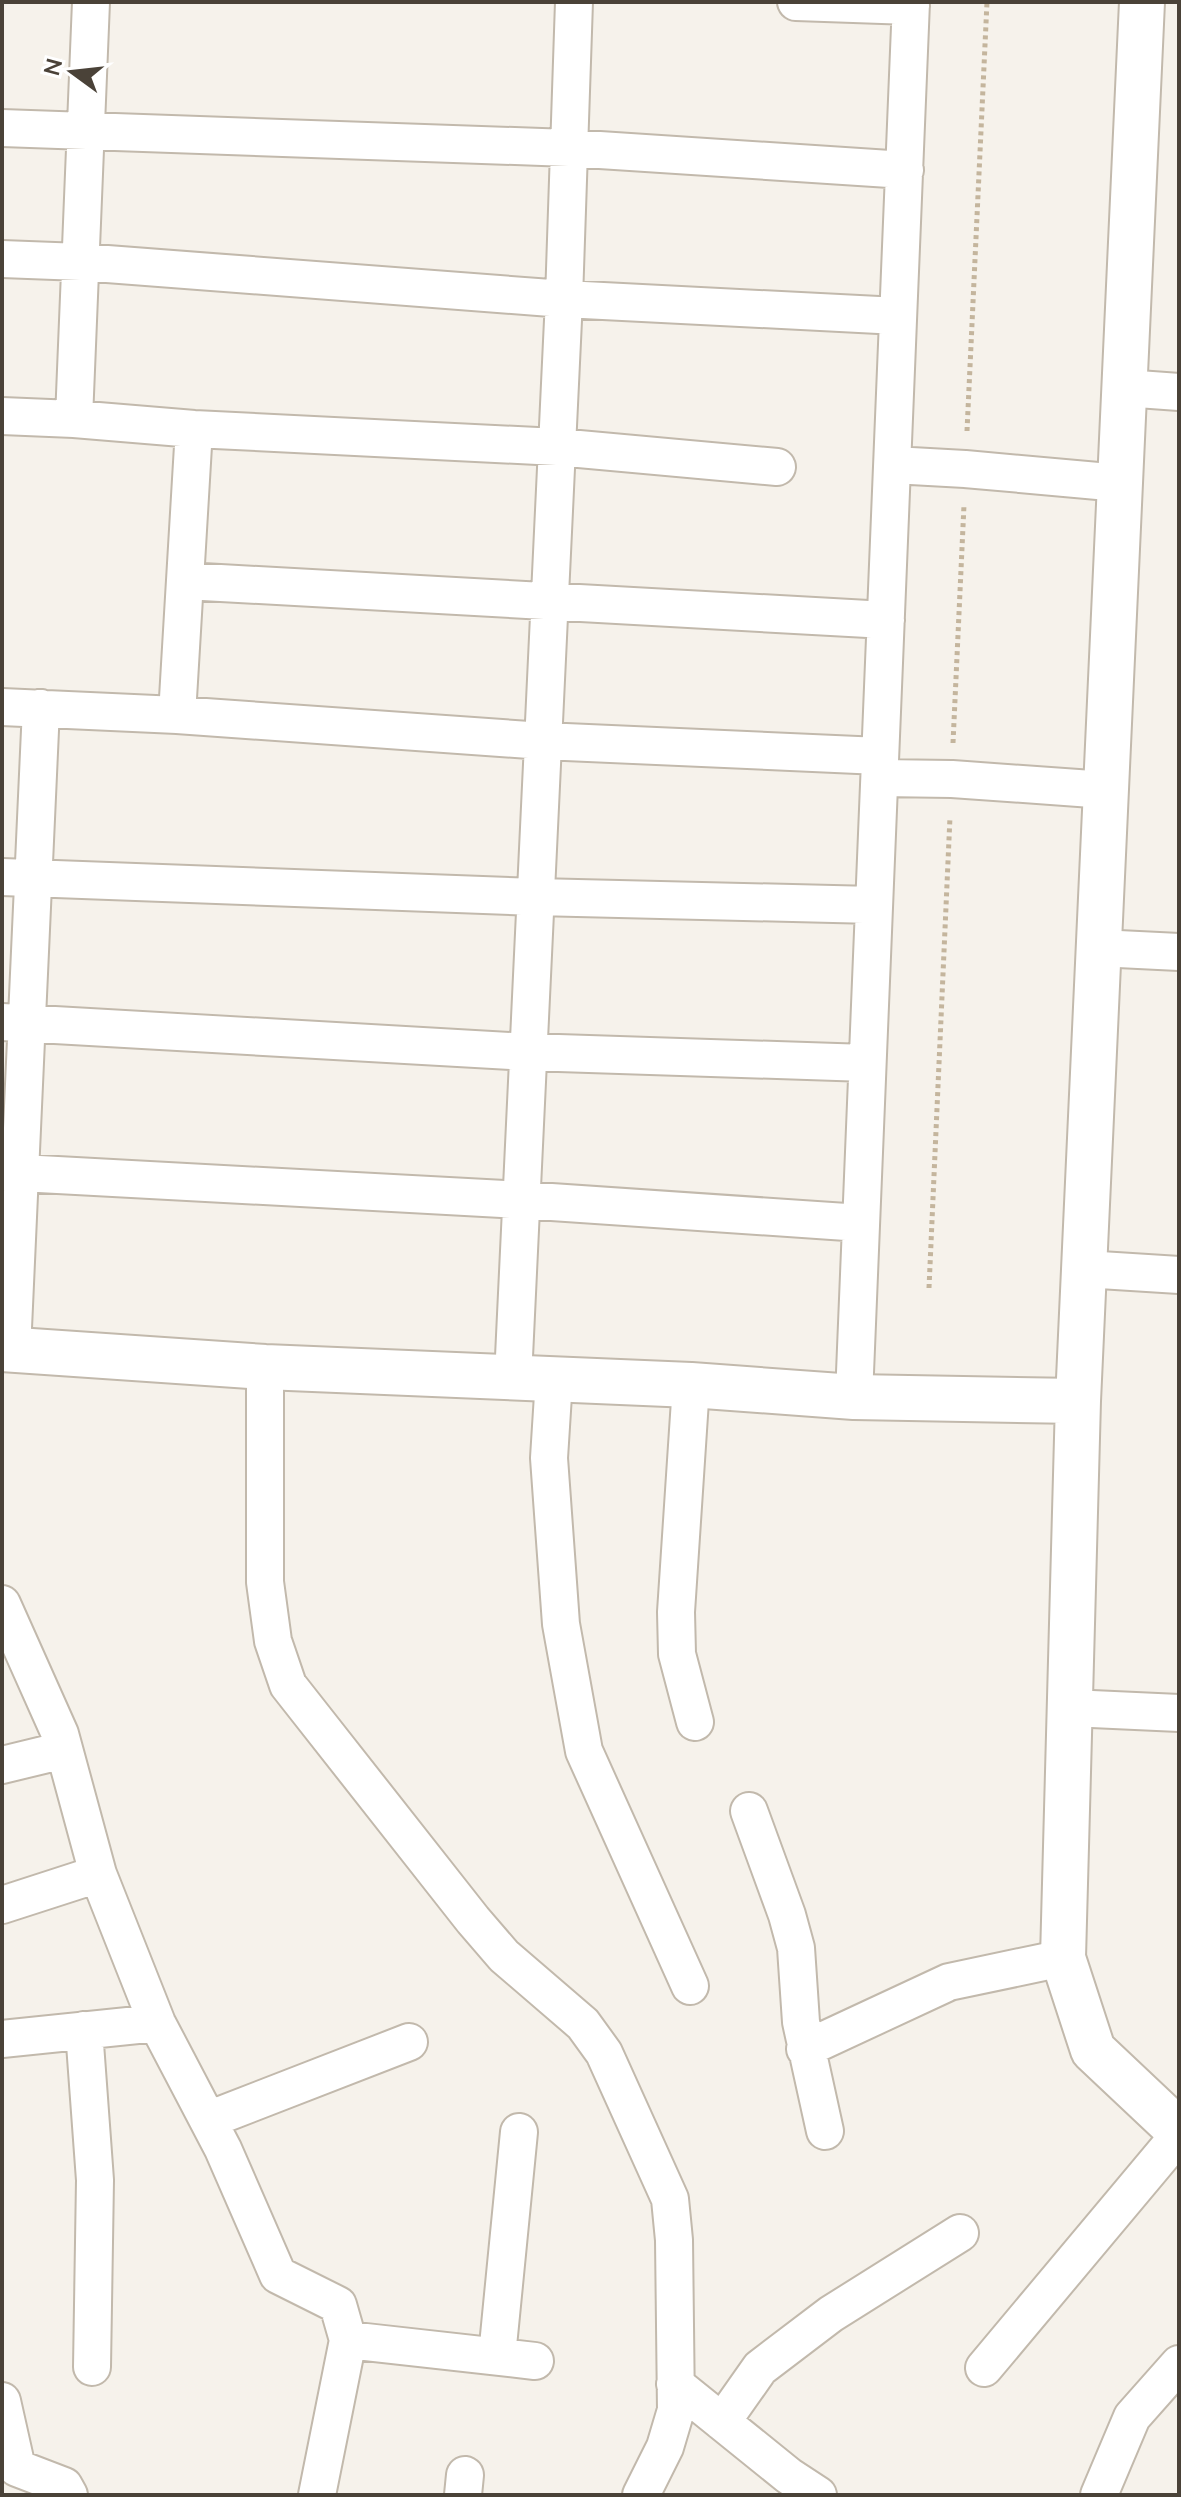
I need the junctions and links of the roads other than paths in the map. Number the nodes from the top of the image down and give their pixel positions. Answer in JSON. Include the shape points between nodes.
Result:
{"nodes":[{"id":1,"x":91,"y":2,"type":"edge"},
{"id":2,"x":574,"y":2,"type":"edge"},
{"id":3,"x":796,"y":2,"type":"edge"},
{"id":4,"x":1142,"y":2,"type":"edge"},
{"id":5,"x":911,"y":4,"type":"edge"},
{"id":6,"x":2,"y":128,"type":"edge"},
{"id":7,"x":86,"y":131,"type":"junction"},
{"id":8,"x":569,"y":148,"type":"junction"},
{"id":9,"x":905,"y":170,"type":"junction"},
{"id":10,"x":2,"y":259,"type":"edge"},
{"id":11,"x":81,"y":262,"type":"junction"},
{"id":12,"x":564,"y":299,"type":"junction"},
{"id":13,"x":898,"y":316,"type":"junction"},
{"id":14,"x":1124,"y":388,"type":"junction"},
{"id":15,"x":1179,"y":392,"type":"edge"},
{"id":16,"x":2,"y":416,"type":"edge"},
{"id":17,"x":74,"y":419,"type":"junction"},
{"id":18,"x":194,"y":429,"type":"junction"},
{"id":19,"x":557,"y":447,"type":"junction"},
{"id":20,"x":893,"y":465,"type":"junction"},
{"id":21,"x":777,"y":467,"type":"dead end"},
{"id":22,"x":1120,"y":483,"type":"junction"},
{"id":23,"x":185,"y":581,"type":"junction"},
{"id":24,"x":550,"y":602,"type":"junction"},
{"id":25,"x":886,"y":620,"type":"junction"},
{"id":26,"x":2,"y":707,"type":"edge"},
{"id":27,"x":41,"y":708,"type":"junction"},
{"id":28,"x":177,"y":715,"type":"junction"},
{"id":29,"x":543,"y":741,"type":"junction"},
{"id":30,"x":880,"y":767,"type":"junction"},
{"id":31,"x":1106,"y":790,"type":"junction"},
{"id":32,"x":18,"y":878,"type":"edge"},
{"id":33,"x":536,"y":897,"type":"junction"},
{"id":34,"x":874,"y":905,"type":"junction"},
{"id":35,"x":1098,"y":948,"type":"junction"},
{"id":36,"x":1179,"y":952,"type":"edge"},
{"id":37,"x":14,"y":1023,"type":"edge"},
{"id":38,"x":528,"y":1052,"type":"junction"},
{"id":39,"x":867,"y":1063,"type":"junction"},
{"id":40,"x":11,"y":1173,"type":"edge"},
{"id":41,"x":522,"y":1200,"type":"junction"},
{"id":42,"x":861,"y":1223,"type":"junction"},
{"id":43,"x":1084,"y":1269,"type":"junction"},
{"id":44,"x":1179,"y":1275,"type":"edge"},
{"id":45,"x":7,"y":1350,"type":"edge"},
{"id":46,"x":265,"y":1367,"type":"junction"},
{"id":47,"x":533,"y":1378,"type":"junction"},
{"id":48,"x":691,"y":1385,"type":"junction"},
{"id":49,"x":854,"y":1397,"type":"junction"},
{"id":50,"x":1078,"y":1401,"type":"junction"},
{"id":51,"x":4,"y":1612,"type":"edge"},
{"id":52,"x":1070,"y":1708,"type":"junction"},
{"id":53,"x":1179,"y":1713,"type":"edge"},
{"id":54,"x":695,"y":1722,"type":"dead end"},
{"id":55,"x":64,"y":1750,"type":"junction"},
{"id":56,"x":2,"y":1765,"type":"edge"},
{"id":57,"x":749,"y":1811,"type":"dead end"},
{"id":58,"x":98,"y":1874,"type":"junction"},
{"id":59,"x":2,"y":1905,"type":"edge"},
{"id":60,"x":1063,"y":1958,"type":"junction"},
{"id":61,"x":690,"y":1986,"type":"dead end"},
{"id":62,"x":157,"y":2023,"type":"junction"},
{"id":63,"x":84,"y":2030,"type":"junction"},
{"id":64,"x":2,"y":2039,"type":"edge"},
{"id":65,"x":409,"y":2042,"type":"dead end"},
{"id":66,"x":805,"y":2049,"type":"junction"},
{"id":67,"x":208,"y":2120,"type":"junction"},
{"id":68,"x":825,"y":2131,"type":"dead end"},
{"id":69,"x":519,"y":2132,"type":"dead end"},
{"id":70,"x":1179,"y":2133,"type":"edge"},
{"id":71,"x":960,"y":2233,"type":"dead end"},
{"id":72,"x":348,"y":2340,"type":"junction"},
{"id":73,"x":497,"y":2356,"type":"junction"},
{"id":74,"x":535,"y":2361,"type":"dead end"},
{"id":75,"x":1179,"y":2364,"type":"edge"},
{"id":76,"x":92,"y":2367,"type":"dead end"},
{"id":77,"x":984,"y":2368,"type":"dead end"},
{"id":78,"x":675,"y":2384,"type":"junction"},
{"id":79,"x":2,"y":2401,"type":"edge"},
{"id":80,"x":722,"y":2422,"type":"junction"},
{"id":81,"x":69,"y":2495,"type":"edge"},
{"id":82,"x":317,"y":2495,"type":"edge"},
{"id":83,"x":641,"y":2495,"type":"edge"},
{"id":84,"x":818,"y":2495,"type":"edge"},
{"id":85,"x":1099,"y":2495,"type":"edge"}],
"edges":[{"from":1,"to":7,"type":"street"},
{"from":2,"to":8,"type":"street"},
{"from":3,"to":5,"type":"street"},
{"from":4,"to":14,"type":"street"},
{"from":5,"to":9,"type":"street"},
{"from":6,"to":7,"type":"street"},
{"from":7,"to":8,"type":"street"},
{"from":7,"to":11,"type":"street"},
{"from":8,"to":9,"type":"street"},
{"from":8,"to":12,"type":"street"},
{"from":9,"to":13,"type":"street"},
{"from":10,"to":11,"type":"street"},
{"from":11,"to":12,"type":"street"},
{"from":11,"to":17,"type":"street"},
{"from":12,"to":13,"type":"street"},
{"from":12,"to":19,"type":"street"},
{"from":13,"to":20,"type":"street"},
{"from":14,"to":15,"type":"street"},
{"from":14,"to":22,"type":"street"},
{"from":16,"to":17,"type":"street"},
{"from":17,"to":18,"type":"street"},
{"from":18,"to":19,"type":"street"},
{"from":18,"to":23,"type":"street"},
{"from":19,"to":21,"type":"street"},
{"from":19,"to":24,"type":"street"},
{"from":20,"to":22,"type":"street"},
{"from":20,"to":25,"type":"street"},
{"from":22,"to":31,"type":"street"},
{"from":23,"to":24,"type":"street"},
{"from":23,"to":28,"type":"street"},
{"from":24,"to":25,"type":"street"},
{"from":24,"to":29,"type":"street"},
{"from":25,"to":30,"type":"street"},
{"from":26,"to":27,"type":"street"},
{"from":27,"to":28,"type":"street"},
{"from":27,"to":32,"type":"street"},
{"from":28,"to":29,"type":"street"},
{"from":29,"to":30,"type":"street"},
{"from":29,"to":33,"type":"street"},
{"from":30,"to":31,"type":"street","via":[[952,779]]},
{"from":30,"to":34,"type":"street"},
{"from":31,"to":35,"type":"street"},
{"from":32,"to":33,"type":"street"},
{"from":32,"to":37,"type":"street"},
{"from":33,"to":34,"type":"street"},
{"from":33,"to":38,"type":"street"},
{"from":34,"to":39,"type":"street"},
{"from":35,"to":36,"type":"street"},
{"from":35,"to":43,"type":"street"},
{"from":37,"to":38,"type":"street"},
{"from":37,"to":40,"type":"street"},
{"from":38,"to":39,"type":"street"},
{"from":38,"to":41,"type":"street"},
{"from":39,"to":42,"type":"street"},
{"from":40,"to":41,"type":"street"},
{"from":40,"to":45,"type":"street"},
{"from":41,"to":42,"type":"street"},
{"from":41,"to":47,"type":"street"},
{"from":42,"to":49,"type":"street"},
{"from":43,"to":44,"type":"street"},
{"from":43,"to":50,"type":"street"},
{"from":45,"to":46,"type":"street"},
{"from":46,"to":47,"type":"street"},
{"from":46,"to":78,"type":"street","via":[[265,1582],[273,1641],[288,1685],[473,1920],[504,1956],[583,2024],[604,2053],[670,2199]]},
{"from":47,"to":48,"type":"street"},
{"from":47,"to":61,"type":"street","via":[[549,1458],[561,1624],[584,1751]]},
{"from":48,"to":49,"type":"street"},
{"from":48,"to":54,"type":"street","via":[[676,1612],[677,1654]]},
{"from":49,"to":50,"type":"street"},
{"from":50,"to":52,"type":"street"},
{"from":51,"to":55,"type":"street"},
{"from":52,"to":53,"type":"street"},
{"from":52,"to":60,"type":"street"},
{"from":55,"to":56,"type":"street"},
{"from":55,"to":58,"type":"street"},
{"from":57,"to":66,"type":"street","via":[[796,1948]]},
{"from":58,"to":59,"type":"street"},
{"from":58,"to":62,"type":"street"},
{"from":60,"to":66,"type":"street","via":[[949,1982]]},
{"from":60,"to":70,"type":"street","via":[[1093,2050]]},
{"from":62,"to":63,"type":"street"},
{"from":62,"to":67,"type":"street"},
{"from":63,"to":64,"type":"street"},
{"from":63,"to":76,"type":"street","via":[[95,2180]]},
{"from":65,"to":67,"type":"street"},
{"from":66,"to":68,"type":"street"},
{"from":67,"to":72,"type":"street","via":[[278,2275],[338,2305]]},
{"from":69,"to":73,"type":"street"},
{"from":70,"to":77,"type":"street"},
{"from":71,"to":80,"type":"street","via":[[831,2314],[760,2368]]},
{"from":72,"to":73,"type":"street"},
{"from":72,"to":82,"type":"street"},
{"from":73,"to":74,"type":"street"},
{"from":75,"to":85,"type":"street","via":[[1132,2417]]},
{"from":78,"to":80,"type":"street"},
{"from":78,"to":83,"type":"street","via":[[676,2410]]},
{"from":79,"to":81,"type":"street","via":[[17,2468],[64,2486]]},
{"from":80,"to":84,"type":"street"}]}
